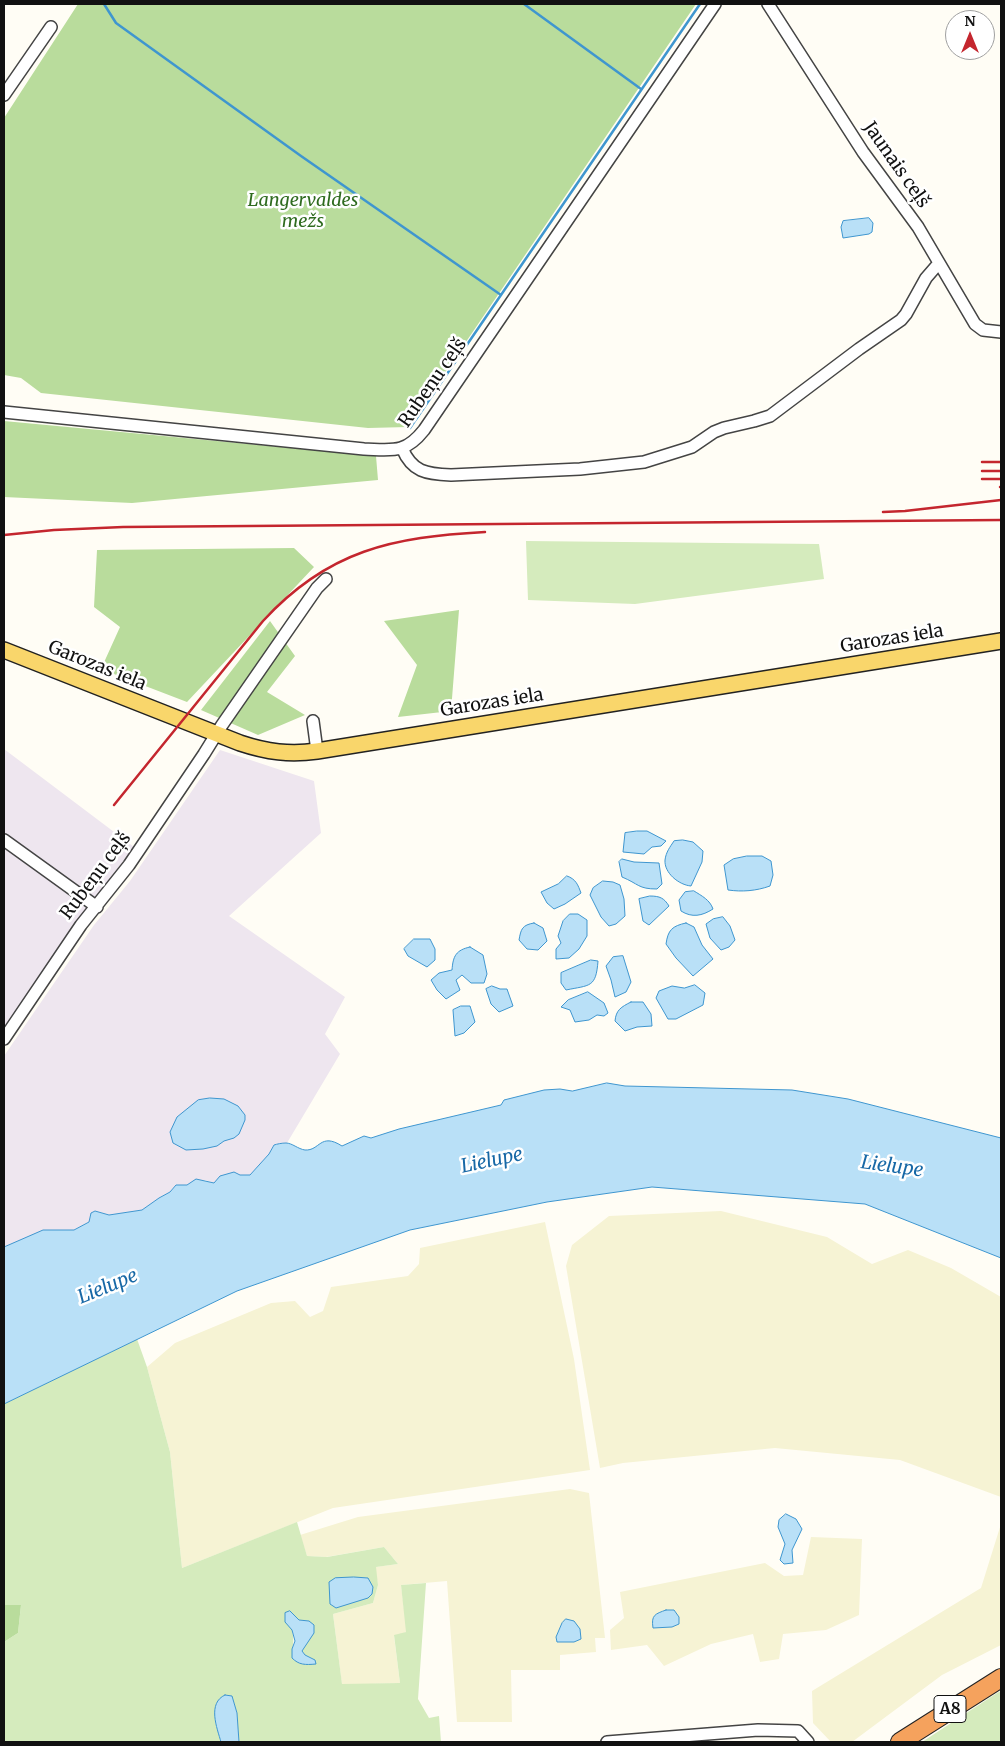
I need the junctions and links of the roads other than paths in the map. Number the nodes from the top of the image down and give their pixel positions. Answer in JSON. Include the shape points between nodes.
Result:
{"nodes":[{"id":1,"x":715,"y":4,"type":"edge"},
{"id":2,"x":768,"y":4,"type":"edge"},
{"id":3,"x":51,"y":27,"type":"dead end"},
{"id":4,"x":4,"y":95,"type":"edge"},
{"id":5,"x":939,"y":263,"type":"junction"},
{"id":6,"x":1001,"y":332,"type":"edge"},
{"id":7,"x":4,"y":412,"type":"edge"},
{"id":8,"x":402,"y":448,"type":"junction"},
{"id":9,"x":326,"y":579,"type":"dead end"},
{"id":10,"x":1001,"y":641,"type":"edge"},
{"id":11,"x":4,"y":650,"type":"edge"},
{"id":12,"x":313,"y":721,"type":"dead end"},
{"id":13,"x":216,"y":734,"type":"junction"},
{"id":14,"x":318,"y":751,"type":"junction"},
{"id":15,"x":4,"y":840,"type":"edge"},
{"id":16,"x":97,"y":907,"type":"junction"},
{"id":17,"x":4,"y":1039,"type":"edge"},
{"id":18,"x":1001,"y":1678,"type":"edge"},
{"id":19,"x":608,"y":1742,"type":"edge"},
{"id":20,"x":808,"y":1742,"type":"edge"},
{"id":21,"x":900,"y":1742,"type":"edge"}],
"edges":[{"from":1,"to":8,"type":"street","name":"Rubeņu ceļš","via":[[424,430],[415,441]]},
{"from":2,"to":5,"type":"street","name":"Jaunais ceļš"},
{"from":3,"to":4,"type":"street"},
{"from":5,"to":6,"type":"street","name":"Jaunais ceļš","via":[[975,324],[983,330]]},
{"from":5,"to":8,"type":"street","via":[[900,320],[770,416],[714,432],[692,446],[644,462],[580,469],[450,475],[421,471],[407,460]]},
{"from":7,"to":8,"type":"street","name":"Rubeņu ceļš","via":[[364,449]]},
{"from":9,"to":13,"type":"street","name":"Rubeņu ceļš"},
{"from":10,"to":14,"type":"main road","name":"Garozas iela"},
{"from":11,"to":13,"type":"main road","name":"Garozas iela"},
{"from":12,"to":14,"type":"street"},
{"from":13,"to":14,"type":"main road","name":"Garozas iela","via":[[270,752]]},
{"from":13,"to":16,"type":"street","name":"Rubeņu ceļš","via":[[129,865]]},
{"from":15,"to":16,"type":"street"},
{"from":16,"to":17,"type":"street","name":"Rubeņu ceļš"},
{"from":18,"to":21,"type":"highway","number":"A8"},
{"from":19,"to":20,"type":"street","via":[[758,1730],[798,1731]]}]}
